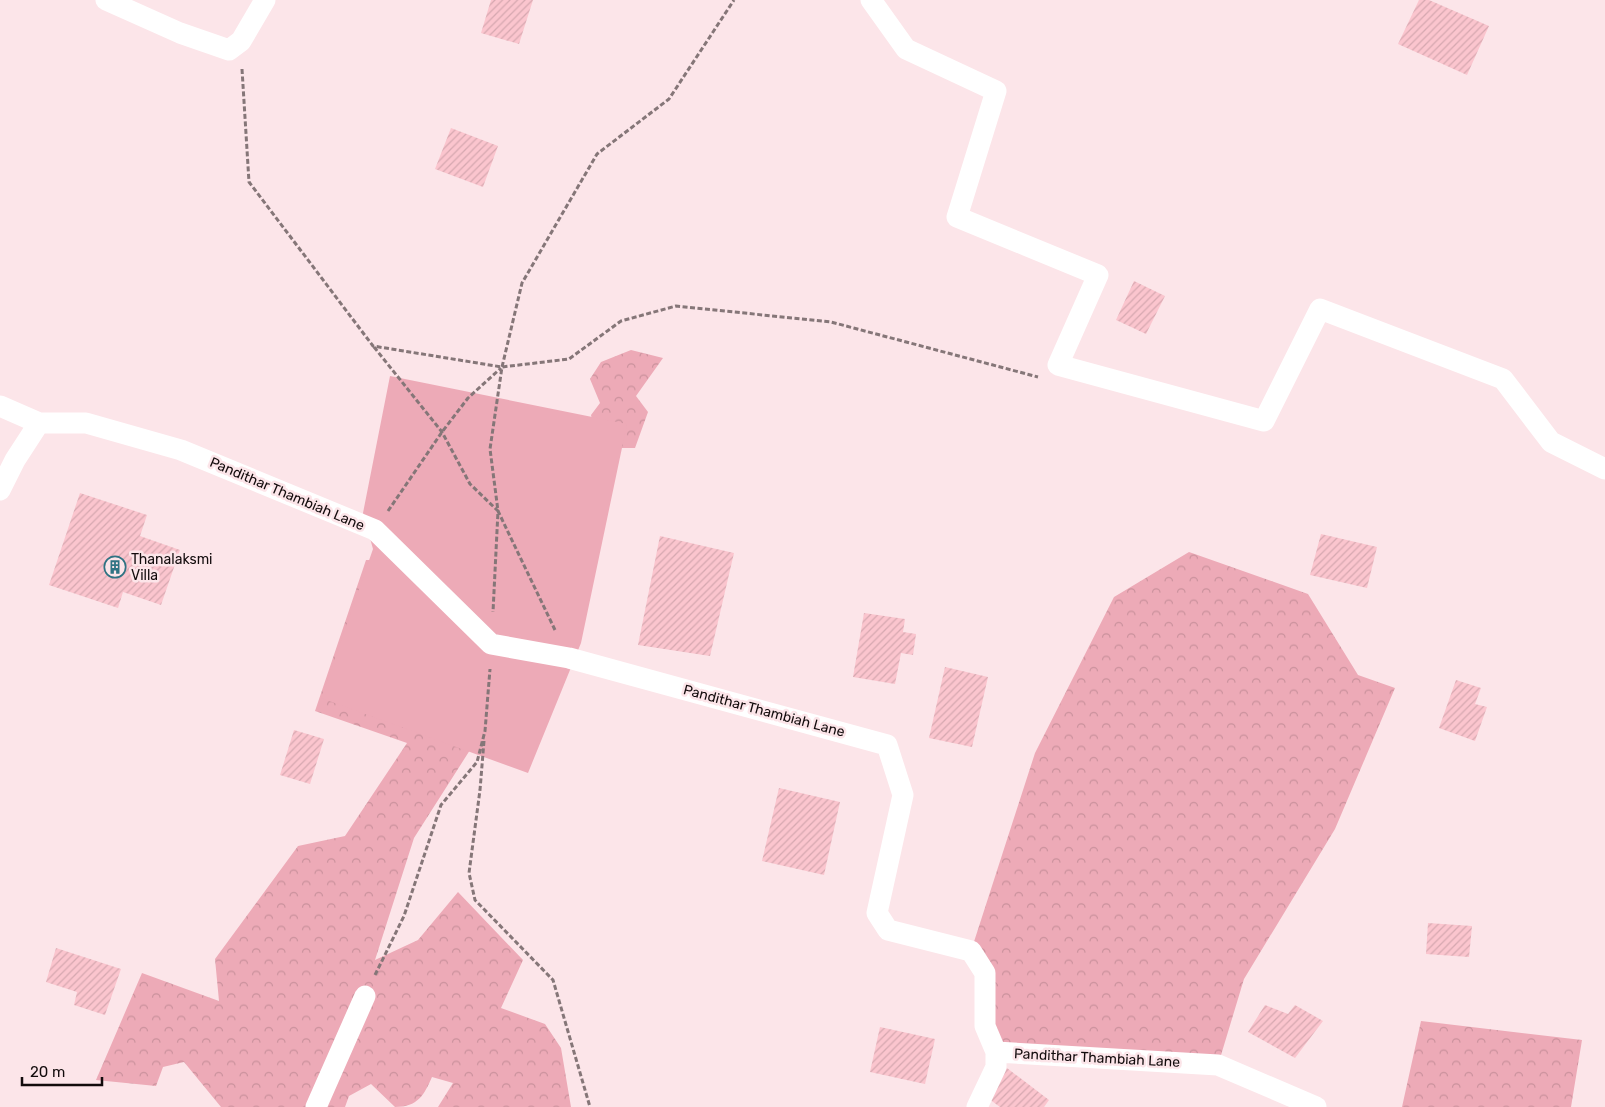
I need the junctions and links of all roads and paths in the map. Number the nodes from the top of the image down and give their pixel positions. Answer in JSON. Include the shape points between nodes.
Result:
{"nodes":[{"id":1,"x":106,"y":0,"type":"edge"},
{"id":2,"x":265,"y":0,"type":"edge"},
{"id":3,"x":734,"y":0,"type":"edge"},
{"id":4,"x":871,"y":0,"type":"edge"},
{"id":5,"x":241,"y":41,"type":"junction"},
{"id":6,"x":374,"y":346,"type":"junction"},
{"id":7,"x":1058,"y":365,"type":"junction"},
{"id":8,"x":502,"y":368,"type":"junction"},
{"id":9,"x":0,"y":406,"type":"edge"},
{"id":10,"x":40,"y":423,"type":"junction"},
{"id":11,"x":442,"y":432,"type":"junction"},
{"id":12,"x":1605,"y":470,"type":"edge"},
{"id":13,"x":0,"y":490,"type":"edge"},
{"id":14,"x":498,"y":511,"type":"junction"},
{"id":15,"x":375,"y":530,"type":"junction"},
{"id":16,"x":491,"y":644,"type":"junction"},
{"id":17,"x":569,"y":658,"type":"junction"},
{"id":18,"x":485,"y":731,"type":"junction"},
{"id":19,"x":365,"y":996,"type":"joint"},
{"id":20,"x":996,"y":1052,"type":"junction"},
{"id":21,"x":316,"y":1107,"type":"edge"},
{"id":22,"x":590,"y":1107,"type":"edge"},
{"id":23,"x":976,"y":1107,"type":"edge"},
{"id":24,"x":1316,"y":1107,"type":"edge"}],
"edges":[{"from":1,"to":5,"type":"street","via":[[180,33],[229,50]]},
{"from":2,"to":5,"type":"street"},
{"from":3,"to":8,"type":"path","via":[[669,99],[597,154],[522,282]]},
{"from":4,"to":7,"type":"street","via":[[906,49],[996,91],[957,216],[1098,275]]},
{"from":5,"to":6,"type":"path","via":[[249,182]]},
{"from":6,"to":8,"type":"path"},
{"from":6,"to":11,"type":"path"},
{"from":7,"to":8,"type":"path","via":[[1038,377],[831,322],[676,306],[622,321],[570,359]]},
{"from":7,"to":12,"type":"street","via":[[1264,421],[1320,309],[1503,379],[1551,442]]},
{"from":8,"to":11,"type":"path","via":[[468,398]]},
{"from":8,"to":14,"type":"path","via":[[490,449]]},
{"from":9,"to":10,"type":"street","name":"Pandithar Thambiah Lane"},
{"from":10,"to":13,"type":"street","via":[[14,460]]},
{"from":10,"to":15,"type":"street","name":"Pandithar Thambiah Lane","via":[[86,423],[181,450]]},
{"from":11,"to":14,"type":"path","via":[[470,484]]},
{"from":11,"to":15,"type":"path"},
{"from":14,"to":16,"type":"path"},
{"from":14,"to":17,"type":"path"},
{"from":15,"to":16,"type":"street","name":"Pandithar Thambiah Lane"},
{"from":16,"to":17,"type":"street","name":"Pandithar Thambiah Lane"},
{"from":16,"to":18,"type":"path"},
{"from":17,"to":20,"type":"street","name":"Pandithar Thambiah Lane","via":[[887,745],[903,795],[877,913],[888,930],[971,951],[985,973],[985,1026]]},
{"from":18,"to":19,"type":"path","via":[[477,762],[441,805],[404,916]]},
{"from":18,"to":22,"type":"path","via":[[469,873],[475,900],[553,980]]},
{"from":19,"to":21,"type":"street"},
{"from":20,"to":23,"type":"street","via":[[996,1067]]},
{"from":20,"to":24,"type":"street","name":"Pandithar Thambiah Lane","via":[[1218,1065]]}]}
